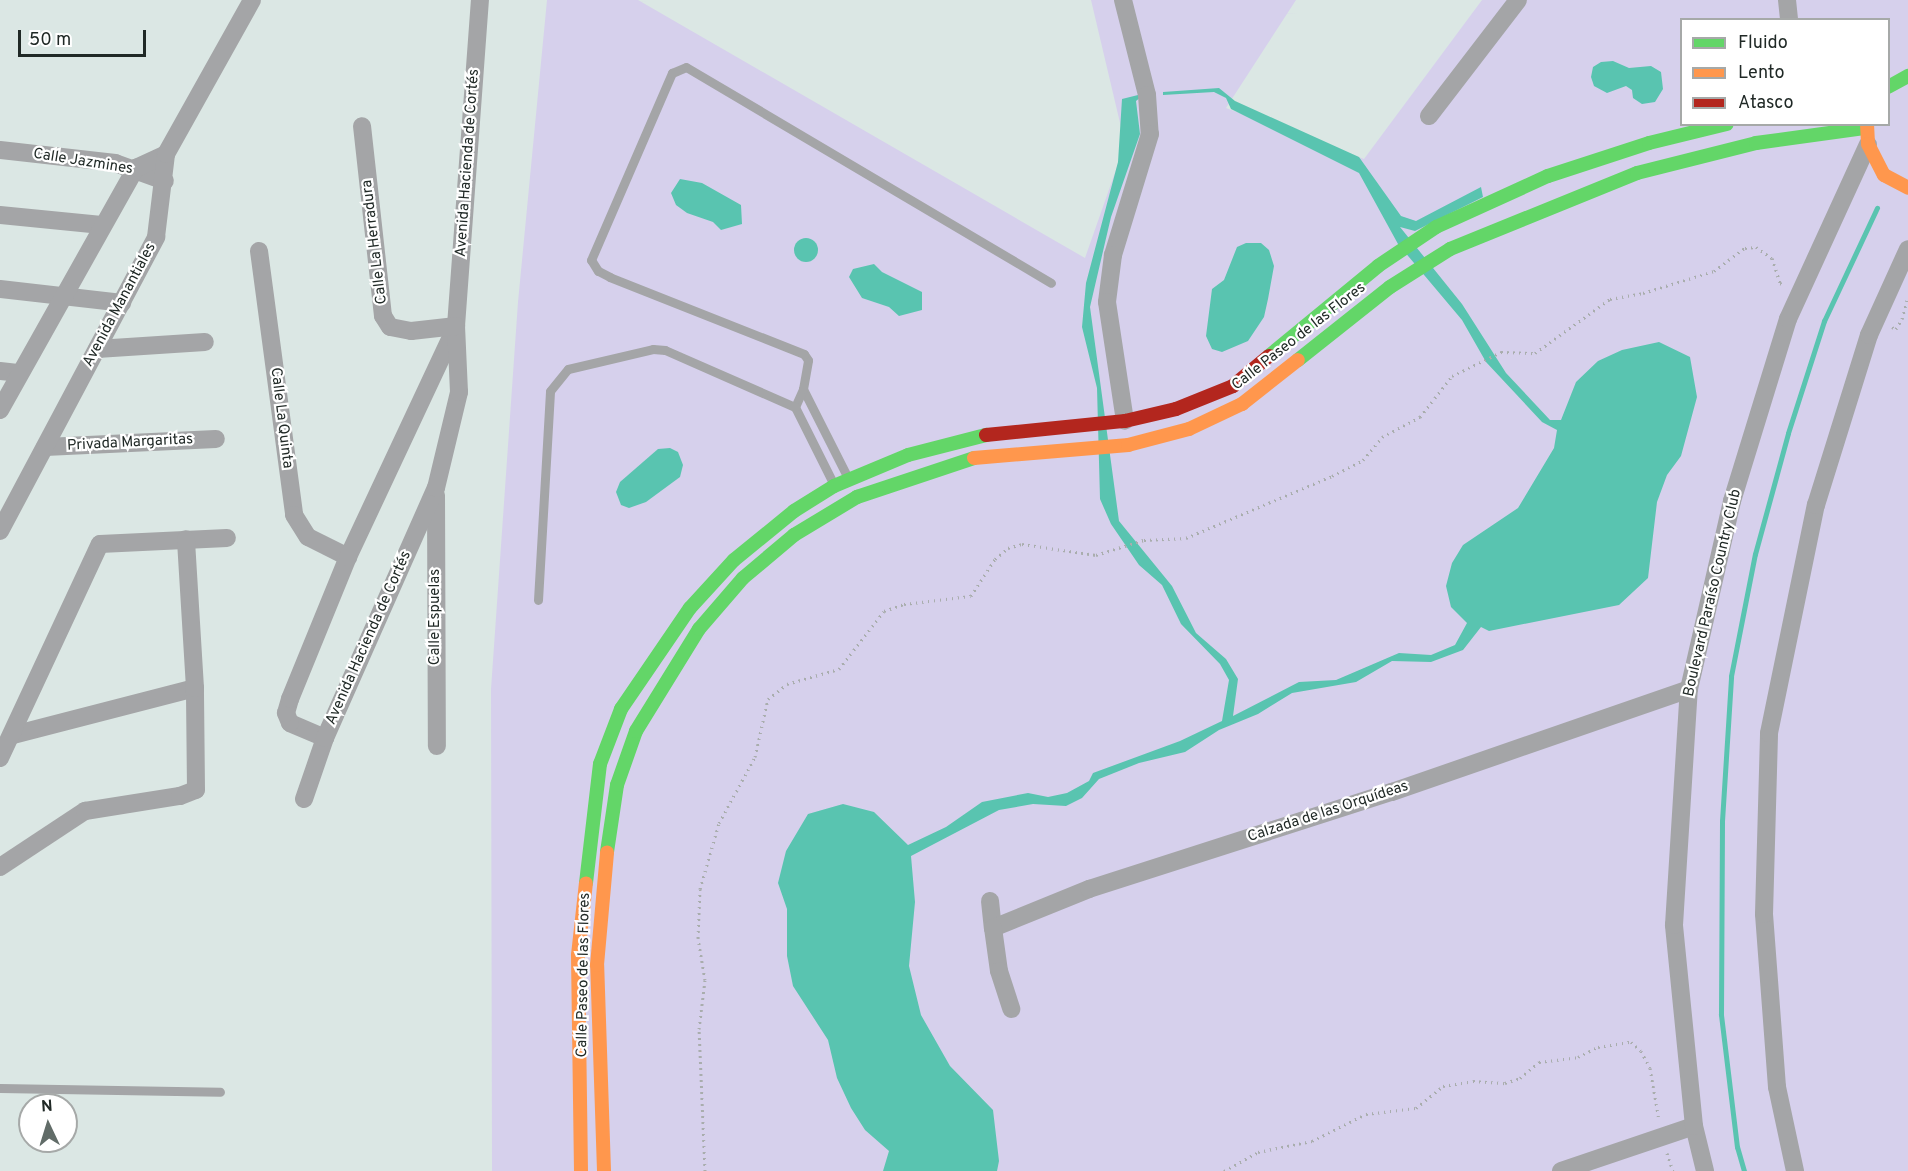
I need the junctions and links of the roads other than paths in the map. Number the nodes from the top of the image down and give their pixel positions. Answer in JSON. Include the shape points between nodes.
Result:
{"nodes":[{"id":1,"x":252,"y":0,"type":"edge"},
{"id":2,"x":480,"y":0,"type":"edge"},
{"id":3,"x":1124,"y":0,"type":"edge"},
{"id":4,"x":1518,"y":0,"type":"edge"},
{"id":5,"x":1787,"y":0,"type":"edge"},
{"id":6,"x":1789,"y":18,"type":"edge"},
{"id":7,"x":1908,"y":76,"type":"edge"},
{"id":8,"x":1890,"y":86,"type":"edge"},
{"id":9,"x":1429,"y":116,"type":"dead end"},
{"id":10,"x":362,"y":126,"type":"dead end"},
{"id":11,"x":1720,"y":126,"type":"edge"},
{"id":12,"x":1867,"y":132,"type":"edge"},
{"id":13,"x":0,"y":150,"type":"edge"},
{"id":14,"x":166,"y":154,"type":"junction"},
{"id":15,"x":1599,"y":159,"type":"junction"},
{"id":16,"x":136,"y":168,"type":"junction"},
{"id":17,"x":165,"y":181,"type":"junction"},
{"id":18,"x":1606,"y":185,"type":"junction"},
{"id":19,"x":1908,"y":188,"type":"edge"},
{"id":20,"x":0,"y":215,"type":"edge"},
{"id":21,"x":102,"y":225,"type":"junction"},
{"id":22,"x":1908,"y":249,"type":"edge"},
{"id":23,"x":259,"y":251,"type":"dead end"},
{"id":24,"x":1051,"y":283,"type":"dead end"},
{"id":25,"x":0,"y":289,"type":"edge"},
{"id":26,"x":62,"y":296,"type":"junction"},
{"id":27,"x":122,"y":303,"type":"junction"},
{"id":28,"x":456,"y":326,"type":"junction"},
{"id":29,"x":205,"y":342,"type":"dead end"},
{"id":30,"x":97,"y":349,"type":"junction"},
{"id":31,"x":0,"y":371,"type":"edge"},
{"id":32,"x":20,"y":373,"type":"junction"},
{"id":33,"x":803,"y":389,"type":"junction"},
{"id":34,"x":795,"y":407,"type":"junction"},
{"id":35,"x":0,"y":410,"type":"edge"},
{"id":36,"x":1148,"y":416,"type":"junction"},
{"id":37,"x":1125,"y":421,"type":"junction"},
{"id":38,"x":1156,"y":438,"type":"junction"},
{"id":39,"x":216,"y":439,"type":"dead end"},
{"id":40,"x":45,"y":447,"type":"junction"},
{"id":41,"x":848,"y":479,"type":"junction"},
{"id":42,"x":834,"y":486,"type":"junction"},
{"id":43,"x":436,"y":488,"type":"junction"},
{"id":44,"x":857,"y":497,"type":"junction"},
{"id":45,"x":844,"y":504,"type":"junction"},
{"id":46,"x":0,"y":531,"type":"edge"},
{"id":47,"x":227,"y":538,"type":"dead end"},
{"id":48,"x":186,"y":539,"type":"junction"},
{"id":49,"x":348,"y":557,"type":"junction"},
{"id":50,"x":538,"y":600,"type":"dead end"},
{"id":51,"x":195,"y":688,"type":"junction"},
{"id":52,"x":1689,"y":689,"type":"junction"},
{"id":53,"x":13,"y":735,"type":"junction"},
{"id":54,"x":325,"y":738,"type":"junction"},
{"id":55,"x":437,"y":746,"type":"dead end"},
{"id":56,"x":0,"y":758,"type":"edge"},
{"id":57,"x":304,"y":799,"type":"dead end"},
{"id":58,"x":0,"y":867,"type":"edge"},
{"id":59,"x":990,"y":901,"type":"dead end"},
{"id":60,"x":993,"y":928,"type":"junction"},
{"id":61,"x":1011,"y":1009,"type":"dead end"},
{"id":62,"x":577,"y":1060,"type":"junction"},
{"id":63,"x":599,"y":1060,"type":"junction"},
{"id":64,"x":0,"y":1088,"type":"edge"},
{"id":65,"x":220,"y":1092,"type":"dead end"},
{"id":66,"x":1694,"y":1126,"type":"junction"},
{"id":67,"x":581,"y":1171,"type":"edge"},
{"id":68,"x":604,"y":1171,"type":"edge"},
{"id":69,"x":1561,"y":1171,"type":"edge"},
{"id":70,"x":1705,"y":1171,"type":"edge"},
{"id":71,"x":1796,"y":1171,"type":"edge"}],
"edges":[{"from":1,"to":14,"type":"street"},
{"from":2,"to":28,"type":"street","name":"Avenida Hacienda de Cortés"},
{"from":3,"to":37,"type":"street","via":[[1147,95],[1150,134],[1113,255],[1107,302]]},
{"from":4,"to":9,"type":"street"},
{"from":5,"to":6,"type":"street"},
{"from":7,"to":8,"type":"street"},
{"from":10,"to":28,"type":"street","name":"Calle La Herradura","via":[[384,315],[390,327],[411,331]]},
{"from":11,"to":15,"type":"street","name":"Calle Paseo de las Flores"},
{"from":12,"to":18,"type":"street","name":"Calle Paseo de las Flores","via":[[1756,142]]},
{"from":12,"to":19,"type":"street","via":[[1884,174]]},
{"from":12,"to":52,"type":"street","name":"Boulevard Paraíso Country Club","via":[[1788,319],[1732,501]]},
{"from":13,"to":16,"type":"street","name":"Calle Jazmines"},
{"from":14,"to":16,"type":"street"},
{"from":14,"to":17,"type":"street","name":"Avenida Manantiales"},
{"from":15,"to":18,"type":"street"},
{"from":15,"to":36,"type":"street","name":"Calle Paseo de las Flores","via":[[1548,176],[1436,227],[1378,266],[1233,386]]},
{"from":16,"to":17,"type":"street","name":"Calle Jazmines"},
{"from":16,"to":21,"type":"street"},
{"from":17,"to":27,"type":"street","name":"Avenida Manantiales","via":[[156,237]]},
{"from":18,"to":38,"type":"street","name":"Calle Paseo de las Flores","via":[[1450,249],[1390,287],[1242,404],[1189,429]]},
{"from":20,"to":21,"type":"street"},
{"from":21,"to":26,"type":"street"},
{"from":22,"to":71,"type":"street","via":[[1869,335],[1816,505],[1769,734],[1764,914],[1777,1087]]},
{"from":23,"to":49,"type":"street","name":"Calle La Quinta","via":[[294,515],[308,537]]},
{"from":24,"to":33,"type":"lane","via":[[686,67],[672,73],[591,260],[598,271],[610,277],[804,354],[808,360]]},
{"from":25,"to":26,"type":"street"},
{"from":26,"to":27,"type":"street"},
{"from":26,"to":32,"type":"street"},
{"from":27,"to":30,"type":"street","name":"Avenida Manantiales"},
{"from":28,"to":43,"type":"street","name":"Avenida Hacienda de Cortés","via":[[459,392]]},
{"from":28,"to":49,"type":"street","name":"Avenida Hacienda de Cortés"},
{"from":29,"to":30,"type":"street"},
{"from":30,"to":40,"type":"street","name":"Avenida Manantiales"},
{"from":31,"to":32,"type":"street"},
{"from":32,"to":35,"type":"street"},
{"from":33,"to":34,"type":"lane"},
{"from":33,"to":41,"type":"lane"},
{"from":34,"to":42,"type":"lane"},
{"from":34,"to":50,"type":"lane","via":[[665,350],[653,349],[568,369],[550,391]]},
{"from":36,"to":37,"type":"street","name":"Calle Paseo de las Flores"},
{"from":36,"to":38,"type":"street"},
{"from":37,"to":41,"type":"street","name":"Calle Paseo de las Flores","via":[[980,436],[908,455]]},
{"from":38,"to":44,"type":"street","name":"Calle Paseo de las Flores","via":[[1128,445],[970,459]]},
{"from":39,"to":40,"type":"street","name":"Privada Margaritas"},
{"from":40,"to":46,"type":"street","name":"Avenida Manantiales"},
{"from":41,"to":42,"type":"street","name":"Calle Paseo de las Flores"},
{"from":41,"to":44,"type":"lane"},
{"from":42,"to":45,"type":"lane"},
{"from":42,"to":62,"type":"street","name":"Calle Paseo de las Flores","via":[[794,510],[734,560],[690,608],[621,709],[600,764],[592,811],[578,955]]},
{"from":43,"to":54,"type":"street","name":"Avenida Hacienda de Cortés"},
{"from":43,"to":55,"type":"street","name":"Calle Espuelas"},
{"from":44,"to":45,"type":"street","name":"Calle Paseo de las Flores"},
{"from":45,"to":63,"type":"street","name":"Calle Paseo de las Flores","via":[[794,535],[743,578],[699,629],[636,731],[617,785],[602,886],[597,965]]},
{"from":47,"to":48,"type":"street"},
{"from":48,"to":51,"type":"street"},
{"from":48,"to":53,"type":"street","via":[[100,544]]},
{"from":49,"to":54,"type":"street","name":"Avenida Hacienda de Cortés","via":[[286,713],[290,723]]},
{"from":51,"to":53,"type":"street"},
{"from":51,"to":58,"type":"street","via":[[196,790],[85,811]]},
{"from":52,"to":60,"type":"street","name":"Calzada de las Orquídeas","via":[[1392,792],[1089,889]]},
{"from":52,"to":66,"type":"street","name":"Boulevard Paraíso Country Club","via":[[1674,925]]},
{"from":53,"to":56,"type":"street"},
{"from":54,"to":57,"type":"street"},
{"from":59,"to":60,"type":"street"},
{"from":60,"to":61,"type":"street","via":[[999,971]]},
{"from":62,"to":63,"type":"street"},
{"from":62,"to":67,"type":"street","name":"Calle Paseo de las Flores"},
{"from":63,"to":68,"type":"street","name":"Calle Paseo de las Flores"},
{"from":64,"to":65,"type":"lane"},
{"from":66,"to":69,"type":"street"},
{"from":66,"to":70,"type":"street","name":"Boulevard Paraíso Country Club"}]}
